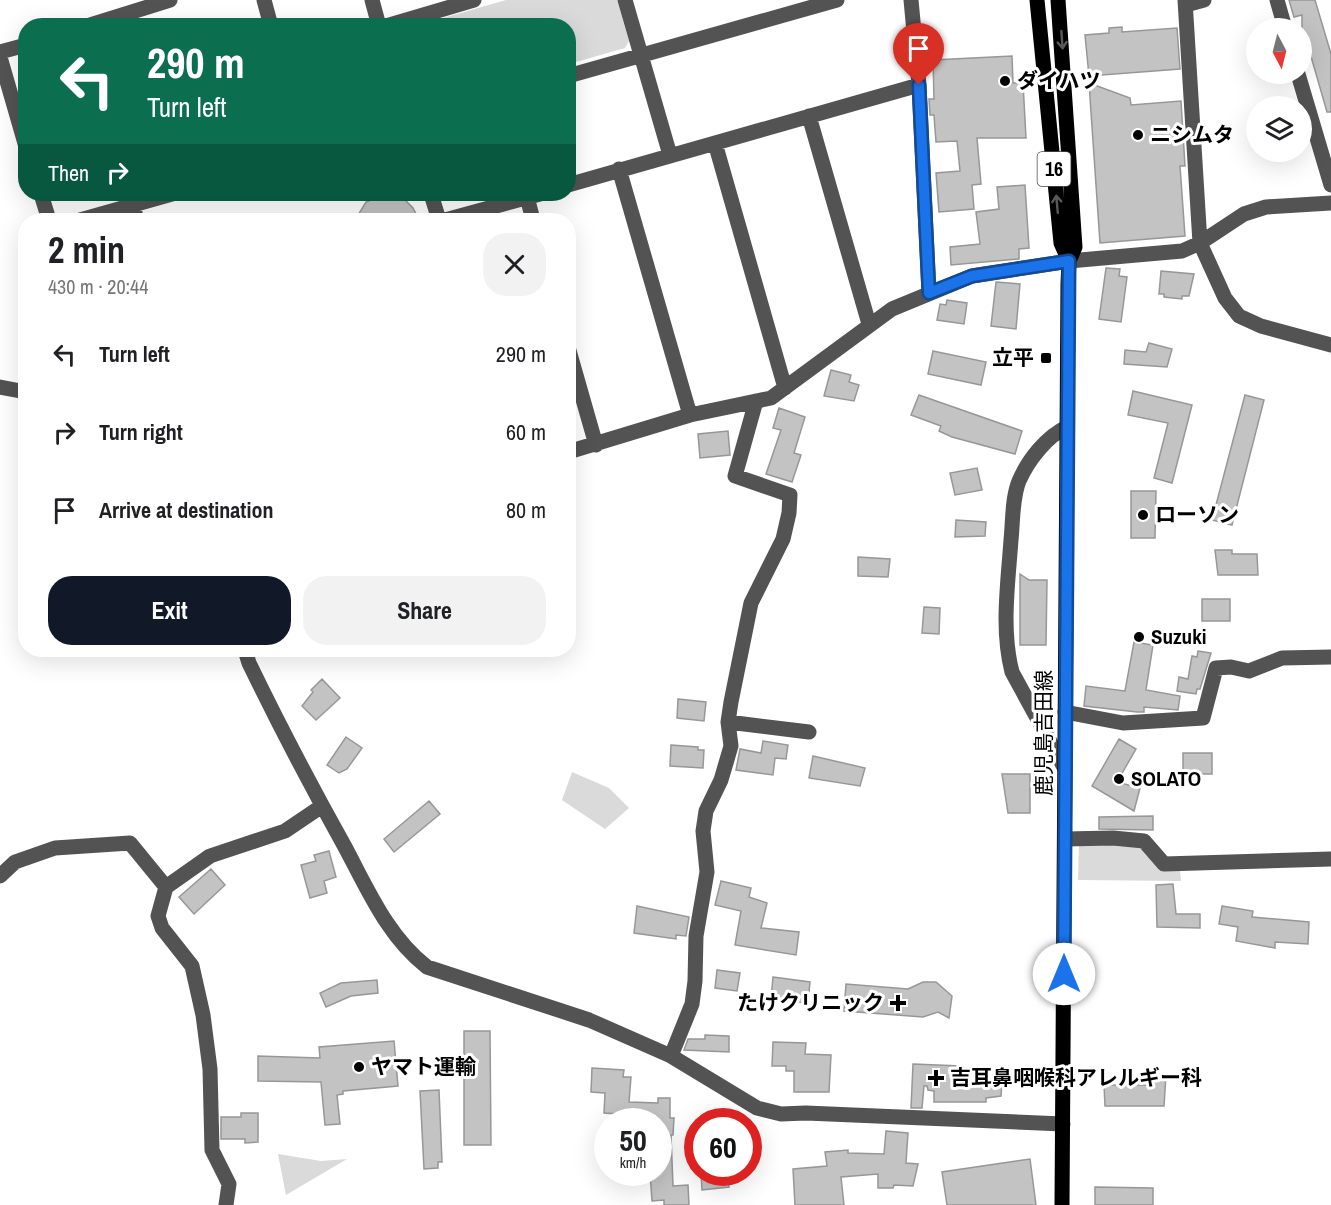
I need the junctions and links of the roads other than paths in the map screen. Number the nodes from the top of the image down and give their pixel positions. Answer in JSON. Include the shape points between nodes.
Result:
{"nodes":[{"id":1,"x":170,"y":0,"type":"edge"},
{"id":2,"x":264,"y":0,"type":"edge"},
{"id":3,"x":372,"y":0,"type":"edge"},
{"id":4,"x":474,"y":0,"type":"edge"},
{"id":5,"x":625,"y":0,"type":"edge"},
{"id":6,"x":837,"y":0,"type":"edge"},
{"id":7,"x":911,"y":0,"type":"edge"},
{"id":8,"x":1037,"y":0,"type":"edge"},
{"id":9,"x":1058,"y":0,"type":"edge"},
{"id":10,"x":1204,"y":0,"type":"edge"},
{"id":11,"x":1276,"y":0,"type":"edge"},
{"id":12,"x":1185,"y":3,"type":"edge"},
{"id":13,"x":113,"y":18,"type":"edge"},
{"id":14,"x":269,"y":18,"type":"edge"},
{"id":15,"x":378,"y":18,"type":"edge"},
{"id":16,"x":413,"y":18,"type":"edge"},
{"id":17,"x":1282,"y":18,"type":"edge"},
{"id":18,"x":18,"y":47,"type":"edge"},
{"id":19,"x":0,"y":52,"type":"edge"},
{"id":20,"x":640,"y":55,"type":"junction"},
{"id":21,"x":0,"y":57,"type":"edge"},
{"id":22,"x":576,"y":74,"type":"edge"},
{"id":23,"x":1301,"y":84,"type":"edge"},
{"id":24,"x":919,"y":85,"type":"junction"},
{"id":25,"x":808,"y":116,"type":"junction"},
{"id":26,"x":18,"y":119,"type":"edge"},
{"id":27,"x":715,"y":143,"type":"junction"},
{"id":28,"x":670,"y":155,"type":"junction"},
{"id":29,"x":619,"y":170,"type":"junction"},
{"id":30,"x":576,"y":183,"type":"edge"},
{"id":31,"x":1331,"y":185,"type":"edge"},
{"id":32,"x":158,"y":201,"type":"edge"},
{"id":33,"x":515,"y":201,"type":"edge"},
{"id":34,"x":1331,"y":203,"type":"edge"},
{"id":35,"x":135,"y":213,"type":"edge"},
{"id":36,"x":471,"y":213,"type":"edge"},
{"id":37,"x":1200,"y":243,"type":"junction"},
{"id":38,"x":1069,"y":261,"type":"junction"},
{"id":39,"x":929,"y":293,"type":"junction"},
{"id":40,"x":869,"y":324,"type":"junction"},
{"id":41,"x":1331,"y":345,"type":"edge"},
{"id":42,"x":576,"y":375,"type":"edge"},
{"id":43,"x":0,"y":387,"type":"edge"},
{"id":44,"x":785,"y":388,"type":"junction"},
{"id":45,"x":18,"y":390,"type":"edge"},
{"id":46,"x":756,"y":401,"type":"junction"},
{"id":47,"x":690,"y":416,"type":"junction"},
{"id":48,"x":1067,"y":427,"type":"junction"},
{"id":49,"x":596,"y":445,"type":"junction"},
{"id":50,"x":576,"y":450,"type":"edge"},
{"id":51,"x":247,"y":657,"type":"edge"},
{"id":52,"x":1331,"y":657,"type":"edge"},
{"id":53,"x":1065,"y":712,"type":"junction"},
{"id":54,"x":728,"y":722,"type":"junction"},
{"id":55,"x":809,"y":732,"type":"dead end"},
{"id":56,"x":1065,"y":768,"type":"junction"},
{"id":57,"x":322,"y":806,"type":"junction"},
{"id":58,"x":1065,"y":839,"type":"junction"},
{"id":59,"x":1331,"y":859,"type":"edge"},
{"id":60,"x":0,"y":876,"type":"edge"},
{"id":61,"x":166,"y":887,"type":"junction"},
{"id":62,"x":671,"y":1056,"type":"junction"},
{"id":63,"x":1063,"y":1124,"type":"junction"},
{"id":64,"x":226,"y":1205,"type":"edge"},
{"id":65,"x":1062,"y":1205,"type":"edge"}],
"edges":[{"from":1,"to":13,"type":"street"},
{"from":2,"to":14,"type":"street"},
{"from":3,"to":15,"type":"street"},
{"from":4,"to":16,"type":"street"},
{"from":5,"to":20,"type":"street"},
{"from":6,"to":20,"type":"street"},
{"from":7,"to":24,"type":"street"},
{"from":38,"to":8,"type":"main road","name":"鹿児島吉田線","number":"16","one_way":true,"via":[[1062,249]]},
{"from":9,"to":38,"type":"main road","name":"鹿児島吉田線","number":"16","one_way":true,"via":[[1075,242]]},
{"from":10,"to":12,"type":"street"},
{"from":11,"to":17,"type":"street"},
{"from":12,"to":37,"type":"street"},
{"from":18,"to":19,"type":"street"},
{"from":20,"to":22,"type":"street"},
{"from":20,"to":28,"type":"street"},
{"from":21,"to":26,"type":"street"},
{"from":23,"to":31,"type":"street"},
{"from":24,"to":25,"type":"street"},
{"from":24,"to":39,"type":"street"},
{"from":25,"to":27,"type":"street"},
{"from":25,"to":40,"type":"street"},
{"from":27,"to":28,"type":"street"},
{"from":27,"to":44,"type":"street"},
{"from":28,"to":29,"type":"street"},
{"from":29,"to":30,"type":"street"},
{"from":29,"to":47,"type":"street"},
{"from":32,"to":35,"type":"street"},
{"from":33,"to":36,"type":"street"},
{"from":34,"to":37,"type":"street","via":[[1266,207],[1244,214]]},
{"from":37,"to":38,"type":"street","via":[[1182,251]]},
{"from":37,"to":41,"type":"street","via":[[1225,298],[1239,316]]},
{"from":38,"to":39,"type":"street","via":[[972,276]]},
{"from":38,"to":48,"type":"main road","name":"鹿児島吉田線","number":"16"},
{"from":39,"to":40,"type":"street","via":[[891,309]]},
{"from":40,"to":44,"type":"street"},
{"from":42,"to":49,"type":"street"},
{"from":43,"to":45,"type":"street"},
{"from":44,"to":46,"type":"street","via":[[771,398]]},
{"from":46,"to":47,"type":"street"},
{"from":46,"to":54,"type":"street","via":[[735,476],[790,495],[789,513],[783,539],[751,603]]},
{"from":47,"to":49,"type":"street"},
{"from":48,"to":53,"type":"main road","name":"鹿児島吉田線","number":"16"},
{"from":48,"to":56,"type":"street","via":[[1053,434],[1019,481],[1006,602],[1012,672]]},
{"from":49,"to":50,"type":"street"},
{"from":51,"to":57,"type":"street"},
{"from":52,"to":53,"type":"street","via":[[1282,658],[1249,671],[1216,668],[1203,718],[1123,723]]},
{"from":53,"to":56,"type":"main road","name":"鹿児島吉田線","number":"16"},
{"from":54,"to":55,"type":"street"},
{"from":54,"to":62,"type":"street","via":[[731,746],[706,811],[703,831],[707,872],[696,936],[693,993]]},
{"from":56,"to":58,"type":"main road","name":"鹿児島吉田線","number":"16"},
{"from":57,"to":61,"type":"street","via":[[285,831],[210,856]]},
{"from":57,"to":62,"type":"street","via":[[388,925],[411,955],[427,968],[589,1020]]},
{"from":58,"to":59,"type":"street","via":[[1144,842],[1164,864]]},
{"from":58,"to":63,"type":"main road","name":"鹿児島吉田線","number":"16"},
{"from":60,"to":61,"type":"street","via":[[15,862],[55,848],[130,843]]},
{"from":61,"to":64,"type":"street","via":[[158,916],[162,928],[192,966],[210,1069],[212,1150],[229,1184]]},
{"from":62,"to":63,"type":"street","via":[[749,1103],[781,1114]]},
{"from":63,"to":65,"type":"main road","name":"鹿児島吉田線","number":"16"}]}
